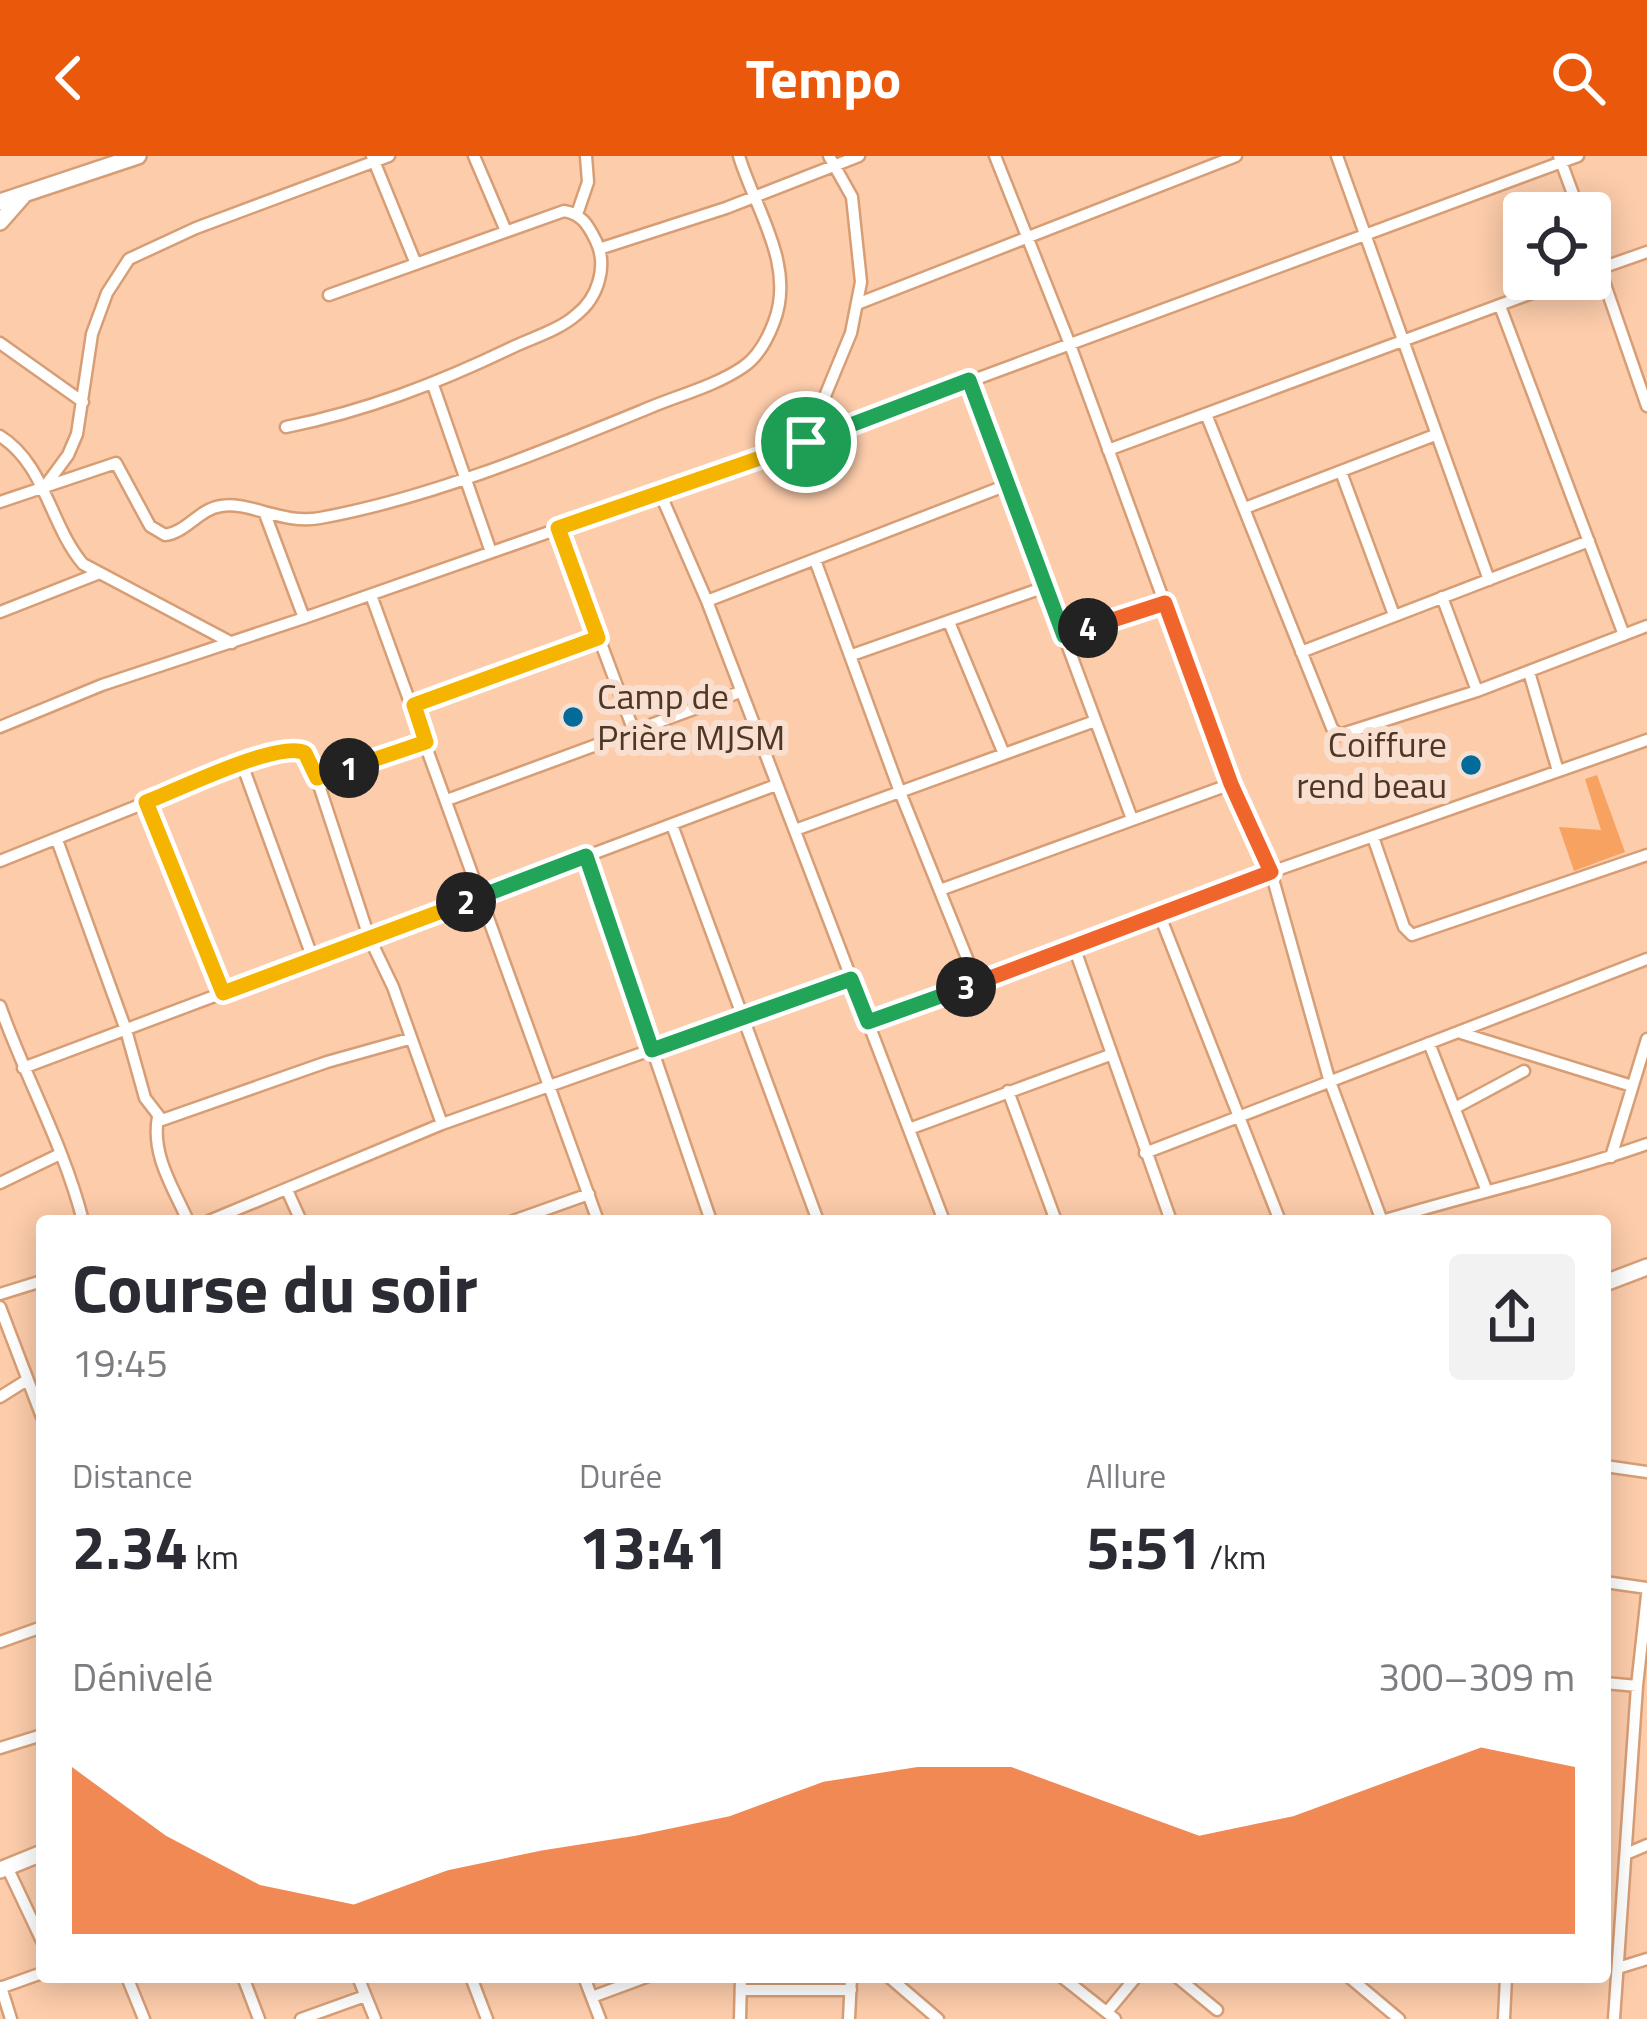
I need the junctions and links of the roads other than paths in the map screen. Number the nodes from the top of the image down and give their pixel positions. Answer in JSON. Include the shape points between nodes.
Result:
{"nodes":[{"id":1,"x":138,"y":156,"type":"edge"},
{"id":2,"x":389,"y":156,"type":"edge"},
{"id":3,"x":474,"y":156,"type":"edge"},
{"id":4,"x":586,"y":156,"type":"edge"},
{"id":5,"x":739,"y":156,"type":"edge"},
{"id":6,"x":859,"y":156,"type":"edge"},
{"id":7,"x":995,"y":156,"type":"edge"},
{"id":8,"x":1236,"y":156,"type":"edge"},
{"id":9,"x":1337,"y":156,"type":"edge"},
{"id":10,"x":1579,"y":156,"type":"edge"},
{"id":11,"x":372,"y":159,"type":"edge"},
{"id":12,"x":1560,"y":159,"type":"edge"},
{"id":13,"x":830,"y":160,"type":"edge"},
{"id":14,"x":1572,"y":192,"type":"edge"},
{"id":15,"x":24,"y":195,"type":"junction"},
{"id":16,"x":752,"y":197,"type":"junction"},
{"id":17,"x":0,"y":202,"type":"edge"},
{"id":18,"x":577,"y":214,"type":"junction"},
{"id":19,"x":0,"y":222,"type":"edge"},
{"id":20,"x":506,"y":231,"type":"junction"},
{"id":21,"x":1366,"y":237,"type":"junction"},
{"id":22,"x":1026,"y":239,"type":"junction"},
{"id":23,"x":599,"y":249,"type":"junction"},
{"id":24,"x":1647,"y":252,"type":"edge"},
{"id":25,"x":416,"y":264,"type":"junction"},
{"id":26,"x":1611,"y":264,"type":"edge"},
{"id":27,"x":329,"y":295,"type":"dead end"},
{"id":28,"x":1515,"y":300,"type":"edge"},
{"id":29,"x":1606,"y":300,"type":"edge"},
{"id":30,"x":857,"y":304,"type":"junction"},
{"id":31,"x":1499,"y":306,"type":"junction"},
{"id":32,"x":1403,"y":341,"type":"junction"},
{"id":33,"x":1069,"y":342,"type":"junction"},
{"id":34,"x":0,"y":343,"type":"edge"},
{"id":35,"x":969,"y":380,"type":"junction"},
{"id":36,"x":433,"y":385,"type":"junction"},
{"id":37,"x":82,"y":402,"type":"junction"},
{"id":38,"x":1647,"y":406,"type":"edge"},
{"id":39,"x":1206,"y":414,"type":"junction"},
{"id":40,"x":286,"y":428,"type":"dead end"},
{"id":41,"x":1436,"y":435,"type":"junction"},
{"id":42,"x":0,"y":436,"type":"edge"},
{"id":43,"x":806,"y":442,"type":"junction"},
{"id":44,"x":1108,"y":450,"type":"junction"},
{"id":45,"x":1341,"y":472,"type":"junction"},
{"id":46,"x":464,"y":476,"type":"junction"},
{"id":47,"x":1007,"y":485,"type":"junction"},
{"id":48,"x":42,"y":490,"type":"junction"},
{"id":49,"x":660,"y":493,"type":"junction"},
{"id":50,"x":0,"y":502,"type":"edge"},
{"id":51,"x":1245,"y":508,"type":"junction"},
{"id":52,"x":265,"y":514,"type":"junction"},
{"id":53,"x":558,"y":528,"type":"junction"},
{"id":54,"x":1589,"y":541,"type":"junction"},
{"id":55,"x":491,"y":552,"type":"junction"},
{"id":56,"x":815,"y":560,"type":"junction"},
{"id":57,"x":97,"y":574,"type":"junction"},
{"id":58,"x":1489,"y":580,"type":"junction"},
{"id":59,"x":1045,"y":587,"type":"junction"},
{"id":60,"x":371,"y":595,"type":"junction"},
{"id":61,"x":1442,"y":597,"type":"junction"},
{"id":62,"x":707,"y":601,"type":"junction"},
{"id":63,"x":1165,"y":603,"type":"junction"},
{"id":64,"x":0,"y":612,"type":"edge"},
{"id":65,"x":1394,"y":615,"type":"junction"},
{"id":66,"x":304,"y":618,"type":"junction"},
{"id":67,"x":949,"y":622,"type":"junction"},
{"id":68,"x":1647,"y":626,"type":"edge"},
{"id":69,"x":1624,"y":635,"type":"junction"},
{"id":70,"x":1064,"y":636,"type":"junction"},
{"id":71,"x":598,"y":638,"type":"junction"},
{"id":72,"x":232,"y":643,"type":"junction"},
{"id":73,"x":1301,"y":652,"type":"junction"},
{"id":74,"x":852,"y":655,"type":"junction"},
{"id":75,"x":1529,"y":671,"type":"junction"},
{"id":76,"x":1477,"y":691,"type":"junction"},
{"id":77,"x":740,"y":692,"type":"junction"},
{"id":78,"x":414,"y":705,"type":"junction"},
{"id":79,"x":1095,"y":721,"type":"junction"},
{"id":80,"x":0,"y":727,"type":"edge"},
{"id":81,"x":633,"y":729,"type":"junction"},
{"id":82,"x":1647,"y":740,"type":"edge"},
{"id":83,"x":426,"y":742,"type":"junction"},
{"id":84,"x":1004,"y":754,"type":"junction"},
{"id":85,"x":242,"y":764,"type":"junction"},
{"id":86,"x":1558,"y":771,"type":"junction"},
{"id":87,"x":317,"y":778,"type":"junction"},
{"id":88,"x":1231,"y":784,"type":"junction"},
{"id":89,"x":776,"y":785,"type":"junction"},
{"id":90,"x":900,"y":792,"type":"junction"},
{"id":91,"x":447,"y":800,"type":"junction"},
{"id":92,"x":146,"y":802,"type":"junction"},
{"id":93,"x":1132,"y":819,"type":"junction"},
{"id":94,"x":672,"y":825,"type":"junction"},
{"id":95,"x":795,"y":830,"type":"junction"},
{"id":96,"x":1373,"y":837,"type":"junction"},
{"id":97,"x":57,"y":839,"type":"junction"},
{"id":98,"x":1647,"y":855,"type":"edge"},
{"id":99,"x":586,"y":856,"type":"junction"},
{"id":100,"x":0,"y":862,"type":"edge"},
{"id":101,"x":1271,"y":872,"type":"junction"},
{"id":102,"x":940,"y":890,"type":"junction"},
{"id":103,"x":480,"y":896,"type":"junction"},
{"id":104,"x":1160,"y":916,"type":"junction"},
{"id":105,"x":369,"y":937,"type":"junction"},
{"id":106,"x":1074,"y":947,"type":"junction"},
{"id":107,"x":313,"y":958,"type":"junction"},
{"id":108,"x":1647,"y":958,"type":"edge"},
{"id":109,"x":851,"y":979,"type":"junction"},
{"id":110,"x":977,"y":983,"type":"junction"},
{"id":111,"x":223,"y":993,"type":"junction"},
{"id":112,"x":0,"y":1006,"type":"edge"},
{"id":113,"x":745,"y":1019,"type":"junction"},
{"id":114,"x":868,"y":1022,"type":"junction"},
{"id":115,"x":126,"y":1030,"type":"junction"},
{"id":116,"x":1458,"y":1032,"type":"junction"},
{"id":117,"x":409,"y":1039,"type":"junction"},
{"id":118,"x":1647,"y":1039,"type":"edge"},
{"id":119,"x":1429,"y":1042,"type":"junction"},
{"id":120,"x":652,"y":1050,"type":"junction"},
{"id":121,"x":1110,"y":1055,"type":"junction"},
{"id":122,"x":23,"y":1068,"type":"junction"},
{"id":123,"x":1524,"y":1072,"type":"dead end"},
{"id":124,"x":1329,"y":1079,"type":"junction"},
{"id":125,"x":1632,"y":1086,"type":"junction"},
{"id":126,"x":551,"y":1088,"type":"junction"},
{"id":127,"x":1008,"y":1091,"type":"junction"},
{"id":128,"x":1455,"y":1108,"type":"junction"},
{"id":129,"x":158,"y":1117,"type":"junction"},
{"id":130,"x":1240,"y":1117,"type":"junction"},
{"id":131,"x":442,"y":1124,"type":"junction"},
{"id":132,"x":909,"y":1130,"type":"junction"},
{"id":133,"x":1647,"y":1144,"type":"edge"},
{"id":134,"x":1145,"y":1153,"type":"junction"},
{"id":135,"x":58,"y":1155,"type":"junction"},
{"id":136,"x":1610,"y":1157,"type":"junction"},
{"id":137,"x":0,"y":1183,"type":"edge"},
{"id":138,"x":287,"y":1190,"type":"junction"},
{"id":139,"x":1486,"y":1190,"type":"junction"},
{"id":140,"x":589,"y":1194,"type":"junction"},
{"id":141,"x":81,"y":1215,"type":"edge"},
{"id":142,"x":185,"y":1215,"type":"edge"},
{"id":143,"x":224,"y":1215,"type":"edge"},
{"id":144,"x":299,"y":1215,"type":"edge"},
{"id":145,"x":530,"y":1215,"type":"edge"},
{"id":146,"x":596,"y":1215,"type":"edge"},
{"id":147,"x":709,"y":1215,"type":"edge"},
{"id":148,"x":816,"y":1215,"type":"edge"},
{"id":149,"x":942,"y":1215,"type":"edge"},
{"id":150,"x":1054,"y":1215,"type":"edge"},
{"id":151,"x":1169,"y":1215,"type":"edge"},
{"id":152,"x":1278,"y":1215,"type":"edge"},
{"id":153,"x":1380,"y":1215,"type":"edge"},
{"id":154,"x":1402,"y":1215,"type":"edge"},
{"id":155,"x":1647,"y":1267,"type":"edge"},
{"id":156,"x":1611,"y":1281,"type":"edge"},
{"id":157,"x":36,"y":1284,"type":"edge"},
{"id":158,"x":0,"y":1294,"type":"edge"},
{"id":159,"x":0,"y":1307,"type":"edge"},
{"id":160,"x":27,"y":1380,"type":"junction"},
{"id":161,"x":0,"y":1397,"type":"edge"},
{"id":162,"x":36,"y":1402,"type":"edge"},
{"id":163,"x":1611,"y":1467,"type":"edge"},
{"id":164,"x":1647,"y":1472,"type":"edge"},
{"id":165,"x":1611,"y":1583,"type":"edge"},
{"id":166,"x":1647,"y":1592,"type":"edge"},
{"id":167,"x":0,"y":1626,"type":"edge"},
{"id":168,"x":36,"y":1629,"type":"edge"},
{"id":169,"x":4,"y":1641,"type":"edge"},
{"id":170,"x":1611,"y":1684,"type":"edge"},
{"id":171,"x":1637,"y":1686,"type":"junction"},
{"id":172,"x":36,"y":1737,"type":"edge"},
{"id":173,"x":0,"y":1748,"type":"edge"},
{"id":174,"x":1647,"y":1845,"type":"edge"},
{"id":175,"x":1626,"y":1854,"type":"junction"},
{"id":176,"x":36,"y":1855,"type":"edge"},
{"id":177,"x":3,"y":1869,"type":"edge"},
{"id":178,"x":36,"y":1930,"type":"edge"},
{"id":179,"x":1647,"y":1959,"type":"edge"},
{"id":180,"x":1618,"y":1969,"type":"junction"},
{"id":181,"x":36,"y":1975,"type":"edge"},
{"id":182,"x":130,"y":1983,"type":"edge"},
{"id":183,"x":245,"y":1983,"type":"edge"},
{"id":184,"x":360,"y":1983,"type":"edge"},
{"id":185,"x":473,"y":1983,"type":"edge"},
{"id":186,"x":587,"y":1983,"type":"edge"},
{"id":187,"x":629,"y":1983,"type":"edge"},
{"id":188,"x":897,"y":1983,"type":"edge"},
{"id":189,"x":1070,"y":1983,"type":"edge"},
{"id":190,"x":1132,"y":1983,"type":"edge"},
{"id":191,"x":1184,"y":1983,"type":"edge"},
{"id":192,"x":1356,"y":1983,"type":"edge"},
{"id":193,"x":1506,"y":1983,"type":"edge"},
{"id":194,"x":741,"y":1984,"type":"edge"},
{"id":195,"x":851,"y":1984,"type":"edge"},
{"id":196,"x":1,"y":1988,"type":"edge"},
{"id":197,"x":365,"y":1996,"type":"junction"},
{"id":198,"x":592,"y":1996,"type":"junction"},
{"id":199,"x":1217,"y":2011,"type":"dead end"},
{"id":200,"x":1111,"y":2016,"type":"edge"},
{"id":201,"x":11,"y":2019,"type":"edge"},
{"id":202,"x":144,"y":2019,"type":"edge"},
{"id":203,"x":259,"y":2019,"type":"edge"},
{"id":204,"x":301,"y":2019,"type":"edge"},
{"id":205,"x":375,"y":2019,"type":"edge"},
{"id":206,"x":487,"y":2019,"type":"edge"},
{"id":207,"x":600,"y":2019,"type":"edge"},
{"id":208,"x":740,"y":2019,"type":"edge"},
{"id":209,"x":849,"y":2019,"type":"edge"},
{"id":210,"x":938,"y":2019,"type":"edge"},
{"id":211,"x":1399,"y":2019,"type":"edge"},
{"id":212,"x":1504,"y":2019,"type":"edge"},
{"id":213,"x":1614,"y":2019,"type":"edge"}],
"edges":[{"from":1,"to":15,"type":"street"},
{"from":2,"to":11,"type":"street"},
{"from":3,"to":20,"type":"street"},
{"from":4,"to":18,"type":"street"},
{"from":5,"to":16,"type":"street"},
{"from":6,"to":13,"type":"street"},
{"from":7,"to":22,"type":"street"},
{"from":8,"to":22,"type":"street"},
{"from":9,"to":21,"type":"street"},
{"from":10,"to":12,"type":"street"},
{"from":11,"to":25,"type":"street"},
{"from":11,"to":37,"type":"street","via":[[129,259],[97,317]]},
{"from":12,"to":14,"type":"street"},
{"from":12,"to":21,"type":"street"},
{"from":13,"to":16,"type":"street"},
{"from":13,"to":30,"type":"street","via":[[852,197]]},
{"from":15,"to":17,"type":"street"},
{"from":15,"to":19,"type":"street"},
{"from":16,"to":23,"type":"street"},
{"from":16,"to":46,"type":"street","via":[[782,288],[754,357],[677,397]]},
{"from":18,"to":20,"type":"street"},
{"from":18,"to":23,"type":"street"},
{"from":20,"to":25,"type":"street"},
{"from":21,"to":32,"type":"street"},
{"from":21,"to":33,"type":"street"},
{"from":22,"to":30,"type":"street"},
{"from":22,"to":33,"type":"street"},
{"from":23,"to":36,"type":"street","via":[[598,283],[574,317]]},
{"from":24,"to":26,"type":"street"},
{"from":25,"to":27,"type":"street"},
{"from":28,"to":31,"type":"street"},
{"from":29,"to":38,"type":"street"},
{"from":30,"to":43,"type":"street"},
{"from":31,"to":32,"type":"street"},
{"from":31,"to":54,"type":"street"},
{"from":32,"to":39,"type":"street"},
{"from":32,"to":41,"type":"street"},
{"from":33,"to":35,"type":"street"},
{"from":33,"to":44,"type":"street"},
{"from":34,"to":37,"type":"street"},
{"from":35,"to":43,"type":"street"},
{"from":35,"to":47,"type":"street"},
{"from":36,"to":40,"type":"street"},
{"from":36,"to":46,"type":"street"},
{"from":37,"to":48,"type":"street","via":[[68,455]]},
{"from":39,"to":44,"type":"street"},
{"from":39,"to":51,"type":"street"},
{"from":41,"to":45,"type":"street"},
{"from":41,"to":58,"type":"street"},
{"from":42,"to":48,"type":"street","via":[[25,456]]},
{"from":43,"to":49,"type":"street"},
{"from":44,"to":63,"type":"street"},
{"from":45,"to":51,"type":"street"},
{"from":45,"to":65,"type":"street"},
{"from":46,"to":52,"type":"street","via":[[316,519]]},
{"from":46,"to":55,"type":"street"},
{"from":47,"to":56,"type":"street"},
{"from":47,"to":59,"type":"street"},
{"from":48,"to":50,"type":"street"},
{"from":48,"to":52,"type":"street","via":[[116,463],[150,526],[165,535],[214,507]]},
{"from":48,"to":57,"type":"street","via":[[69,548]]},
{"from":49,"to":53,"type":"street"},
{"from":49,"to":62,"type":"street"},
{"from":51,"to":73,"type":"street"},
{"from":52,"to":66,"type":"street"},
{"from":53,"to":55,"type":"street"},
{"from":53,"to":71,"type":"street"},
{"from":54,"to":58,"type":"street"},
{"from":54,"to":69,"type":"street"},
{"from":55,"to":60,"type":"street"},
{"from":56,"to":62,"type":"street"},
{"from":56,"to":74,"type":"street"},
{"from":57,"to":64,"type":"street"},
{"from":57,"to":72,"type":"street"},
{"from":58,"to":61,"type":"street"},
{"from":59,"to":67,"type":"street"},
{"from":59,"to":70,"type":"street"},
{"from":60,"to":66,"type":"street"},
{"from":60,"to":78,"type":"street"},
{"from":61,"to":65,"type":"street"},
{"from":61,"to":76,"type":"street"},
{"from":62,"to":77,"type":"street"},
{"from":63,"to":70,"type":"street"},
{"from":63,"to":88,"type":"street"},
{"from":65,"to":73,"type":"street"},
{"from":66,"to":72,"type":"street"},
{"from":67,"to":74,"type":"street"},
{"from":67,"to":84,"type":"street"},
{"from":68,"to":69,"type":"street"},
{"from":69,"to":75,"type":"street"},
{"from":70,"to":79,"type":"street"},
{"from":71,"to":78,"type":"street"},
{"from":71,"to":81,"type":"street"},
{"from":72,"to":80,"type":"street"},
{"from":73,"to":76,"type":"street","via":[[1339,735]]},
{"from":74,"to":90,"type":"street"},
{"from":75,"to":76,"type":"street"},
{"from":75,"to":86,"type":"street"},
{"from":77,"to":81,"type":"street"},
{"from":77,"to":89,"type":"street"},
{"from":78,"to":83,"type":"street"},
{"from":79,"to":84,"type":"street"},
{"from":79,"to":93,"type":"street"},
{"from":81,"to":91,"type":"street"},
{"from":82,"to":86,"type":"street"},
{"from":83,"to":87,"type":"street"},
{"from":83,"to":91,"type":"street"},
{"from":84,"to":90,"type":"street"},
{"from":85,"to":87,"type":"street","via":[[298,748]]},
{"from":85,"to":92,"type":"street"},
{"from":85,"to":107,"type":"street"},
{"from":86,"to":96,"type":"street"},
{"from":87,"to":105,"type":"street"},
{"from":88,"to":93,"type":"street"},
{"from":88,"to":101,"type":"street"},
{"from":89,"to":94,"type":"street"},
{"from":89,"to":95,"type":"street"},
{"from":90,"to":95,"type":"street"},
{"from":90,"to":102,"type":"street"},
{"from":91,"to":103,"type":"street"},
{"from":92,"to":97,"type":"street"},
{"from":92,"to":111,"type":"street"},
{"from":93,"to":102,"type":"street"},
{"from":94,"to":99,"type":"street"},
{"from":94,"to":113,"type":"street"},
{"from":95,"to":109,"type":"street"},
{"from":96,"to":98,"type":"street","via":[[1412,934]]},
{"from":96,"to":101,"type":"street"},
{"from":97,"to":100,"type":"street"},
{"from":97,"to":115,"type":"street"},
{"from":99,"to":103,"type":"street"},
{"from":99,"to":120,"type":"street"},
{"from":101,"to":104,"type":"street"},
{"from":101,"to":124,"type":"street"},
{"from":102,"to":110,"type":"street"},
{"from":103,"to":105,"type":"street"},
{"from":103,"to":126,"type":"street"},
{"from":104,"to":106,"type":"street"},
{"from":104,"to":130,"type":"street"},
{"from":105,"to":107,"type":"street"},
{"from":105,"to":117,"type":"street"},
{"from":106,"to":110,"type":"street"},
{"from":106,"to":121,"type":"street"},
{"from":107,"to":111,"type":"street"},
{"from":108,"to":116,"type":"street"},
{"from":109,"to":113,"type":"street"},
{"from":109,"to":114,"type":"street"},
{"from":110,"to":114,"type":"street"},
{"from":111,"to":115,"type":"street"},
{"from":112,"to":122,"type":"street"},
{"from":113,"to":120,"type":"street"},
{"from":113,"to":148,"type":"street"},
{"from":114,"to":132,"type":"street"},
{"from":115,"to":122,"type":"street"},
{"from":115,"to":129,"type":"street"},
{"from":116,"to":119,"type":"street"},
{"from":116,"to":125,"type":"street"},
{"from":117,"to":129,"type":"street","via":[[169,1120]]},
{"from":117,"to":131,"type":"street"},
{"from":118,"to":125,"type":"street"},
{"from":119,"to":124,"type":"street"},
{"from":119,"to":128,"type":"street"},
{"from":120,"to":126,"type":"street"},
{"from":120,"to":147,"type":"street"},
{"from":121,"to":127,"type":"street"},
{"from":121,"to":134,"type":"street"},
{"from":122,"to":135,"type":"street","via":[[48,1114]]},
{"from":123,"to":128,"type":"street"},
{"from":124,"to":130,"type":"street"},
{"from":124,"to":153,"type":"street"},
{"from":125,"to":136,"type":"street"},
{"from":126,"to":131,"type":"street"},
{"from":126,"to":140,"type":"street"},
{"from":127,"to":132,"type":"street"},
{"from":127,"to":150,"type":"street"},
{"from":128,"to":139,"type":"street"},
{"from":129,"to":142,"type":"street","via":[[158,1154]]},
{"from":130,"to":134,"type":"street"},
{"from":130,"to":152,"type":"street"},
{"from":131,"to":138,"type":"street"},
{"from":132,"to":149,"type":"street"},
{"from":133,"to":136,"type":"street"},
{"from":134,"to":151,"type":"street"},
{"from":135,"to":137,"type":"street"},
{"from":135,"to":141,"type":"street"},
{"from":136,"to":139,"type":"street"},
{"from":138,"to":143,"type":"street"},
{"from":138,"to":144,"type":"street"},
{"from":139,"to":154,"type":"street"},
{"from":140,"to":145,"type":"street"},
{"from":140,"to":146,"type":"street"},
{"from":155,"to":156,"type":"street"},
{"from":157,"to":158,"type":"street"},
{"from":159,"to":160,"type":"street"},
{"from":160,"to":161,"type":"street"},
{"from":160,"to":162,"type":"street"},
{"from":163,"to":164,"type":"street"},
{"from":165,"to":166,"type":"street"},
{"from":166,"to":171,"type":"street"},
{"from":167,"to":169,"type":"street"},
{"from":168,"to":169,"type":"street"},
{"from":170,"to":171,"type":"street"},
{"from":171,"to":175,"type":"street"},
{"from":172,"to":173,"type":"street"},
{"from":174,"to":175,"type":"street"},
{"from":175,"to":180,"type":"street"},
{"from":176,"to":177,"type":"street"},
{"from":177,"to":178,"type":"street"},
{"from":179,"to":180,"type":"street"},
{"from":180,"to":213,"type":"street"},
{"from":181,"to":196,"type":"street"},
{"from":182,"to":202,"type":"street"},
{"from":183,"to":203,"type":"street"},
{"from":184,"to":197,"type":"street"},
{"from":185,"to":206,"type":"street"},
{"from":186,"to":198,"type":"street"},
{"from":187,"to":198,"type":"street"},
{"from":188,"to":210,"type":"street"},
{"from":189,"to":200,"type":"street"},
{"from":190,"to":200,"type":"street"},
{"from":191,"to":199,"type":"street"},
{"from":192,"to":211,"type":"street"},
{"from":193,"to":212,"type":"street"},
{"from":194,"to":195,"type":"street"},
{"from":194,"to":208,"type":"street"},
{"from":195,"to":209,"type":"street"},
{"from":196,"to":201,"type":"street"},
{"from":197,"to":204,"type":"street"},
{"from":197,"to":205,"type":"street"},
{"from":198,"to":207,"type":"street"}]}
